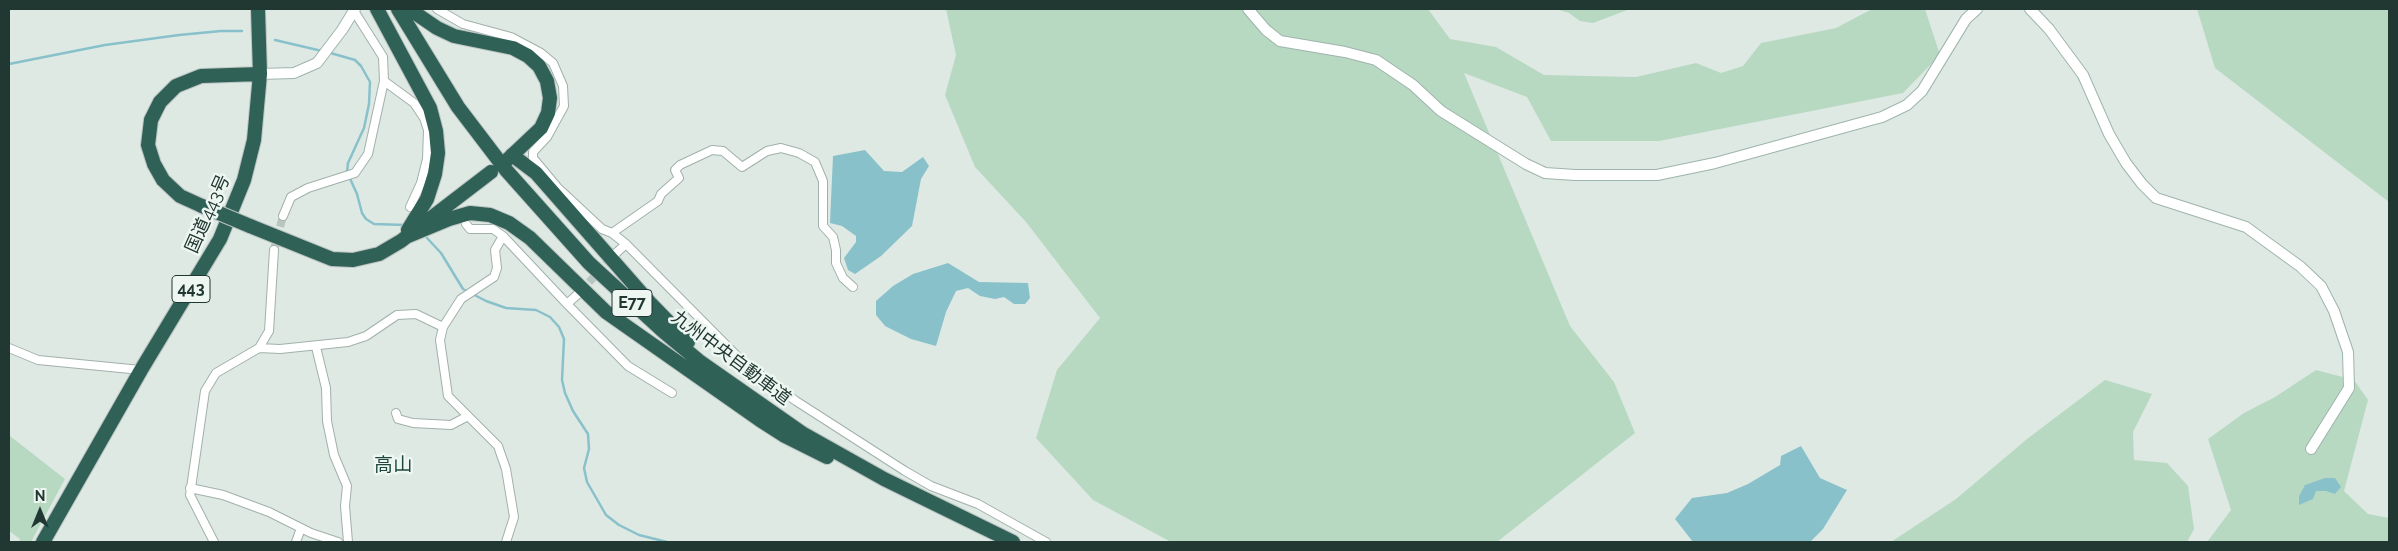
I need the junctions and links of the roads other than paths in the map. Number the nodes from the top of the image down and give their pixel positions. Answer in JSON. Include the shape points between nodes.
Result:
{"nodes":[{"id":1,"x":258,"y":9,"type":"edge"},
{"id":2,"x":377,"y":9,"type":"edge"},
{"id":3,"x":389,"y":9,"type":"edge"},
{"id":4,"x":398,"y":9,"type":"edge"},
{"id":5,"x":413,"y":9,"type":"edge"},
{"id":6,"x":437,"y":9,"type":"edge"},
{"id":7,"x":1248,"y":9,"type":"edge"},
{"id":8,"x":1977,"y":9,"type":"edge"},
{"id":9,"x":2030,"y":9,"type":"edge"},
{"id":10,"x":355,"y":10,"type":"edge"},
{"id":11,"x":260,"y":74,"type":"junction"},
{"id":12,"x":384,"y":81,"type":"junction"},
{"id":13,"x":491,"y":172,"type":"dead end"},
{"id":14,"x":410,"y":207,"type":"dead end"},
{"id":15,"x":283,"y":216,"type":"tunnel mouth"},
{"id":16,"x":466,"y":224,"type":"dead end"},
{"id":17,"x":612,"y":233,"type":"junction"},
{"id":18,"x":503,"y":236,"type":"junction"},
{"id":19,"x":404,"y":239,"type":"junction"},
{"id":20,"x":626,"y":244,"type":"junction"},
{"id":21,"x":274,"y":250,"type":"tunnel mouth"},
{"id":22,"x":615,"y":254,"type":"tunnel mouth"},
{"id":23,"x":852,"y":287,"type":"dead end"},
{"id":24,"x":578,"y":294,"type":"tunnel mouth"},
{"id":25,"x":567,"y":304,"type":"junction"},
{"id":26,"x":443,"y":327,"type":"junction"},
{"id":27,"x":316,"y":347,"type":"junction"},
{"id":28,"x":9,"y":348,"type":"edge"},
{"id":29,"x":259,"y":348,"type":"junction"},
{"id":30,"x":141,"y":370,"type":"junction"},
{"id":31,"x":672,"y":393,"type":"dead end"},
{"id":32,"x":396,"y":412,"type":"dead end"},
{"id":33,"x":468,"y":416,"type":"junction"},
{"id":34,"x":2311,"y":449,"type":"dead end"},
{"id":35,"x":846,"y":467,"type":"junction"},
{"id":36,"x":190,"y":488,"type":"junction"},
{"id":37,"x":946,"y":510,"type":"junction"},
{"id":38,"x":301,"y":528,"type":"junction"},
{"id":39,"x":42,"y":542,"type":"edge"},
{"id":40,"x":214,"y":542,"type":"edge"},
{"id":41,"x":296,"y":542,"type":"edge"},
{"id":42,"x":338,"y":542,"type":"edge"},
{"id":43,"x":348,"y":542,"type":"edge"},
{"id":44,"x":506,"y":542,"type":"edge"},
{"id":45,"x":997,"y":542,"type":"edge"},
{"id":46,"x":1013,"y":542,"type":"edge"},
{"id":47,"x":1046,"y":542,"type":"edge"}],
"edges":[{"from":1,"to":11,"type":"highway","name":"国道443号","number":"443"},
{"from":2,"to":19,"type":"highway","via":[[430,108],[436,131],[438,153],[435,174],[419,214]]},
{"from":3,"to":35,"type":"highway","name":"九州中央自動車道","number":"E77","via":[[428,75],[474,141],[529,209],[588,273],[664,344],[709,379]]},
{"from":4,"to":37,"type":"highway","name":"九州中央自動車道","number":"E77","via":[[458,107],[506,170],[589,263],[662,331],[713,372],[802,433]]},
{"from":5,"to":37,"type":"highway","via":[[437,28],[454,36],[513,48],[539,66],[547,81],[548,113],[541,128],[509,158],[536,173],[651,304],[700,352],[782,412]]},
{"from":6,"to":17,"type":"street","via":[[463,24],[510,37],[553,63],[563,86],[564,106],[547,137],[533,152],[534,158],[558,188],[602,229]]},
{"from":7,"to":8,"type":"street","via":[[1280,41],[1376,60],[1441,111],[1526,164],[1544,172],[1575,175],[1657,175],[1714,163],[1882,117],[1907,106],[1922,90],[1966,19]]},
{"from":9,"to":34,"type":"street","via":[[2083,75],[2126,164],[2156,198],[2246,227],[2301,267],[2321,286],[2334,311],[2348,352],[2349,388]]},
{"from":10,"to":11,"type":"street","via":[[317,63],[294,73]]},
{"from":10,"to":12,"type":"street","via":[[383,57]]},
{"from":11,"to":19,"type":"highway","bridge":true,"via":[[201,76],[176,86],[160,102],[151,120],[148,145],[163,180],[180,196],[332,259],[353,260],[379,254]]},
{"from":11,"to":30,"type":"highway","name":"国道443号","number":"443","via":[[254,140],[238,197],[220,240]]},
{"from":12,"to":14,"type":"street","via":[[414,103],[428,130],[427,160]]},
{"from":12,"to":15,"type":"street","via":[[368,154],[355,172],[291,197]]},
{"from":13,"to":19,"type":"highway"},
{"from":16,"to":18,"type":"street","via":[[470,229],[492,229]]},
{"from":17,"to":20,"type":"street"},
{"from":17,"to":23,"type":"street","via":[[658,201],[661,194],[679,178],[675,170],[694,157],[712,150],[723,151],[742,167],[767,151],[781,148],[815,162],[823,181],[823,226],[833,237],[836,263]]},
{"from":18,"to":25,"type":"street"},
{"from":18,"to":26,"type":"street","via":[[495,250],[496,272],[491,280],[461,299]]},
{"from":19,"to":35,"type":"highway","via":[[459,215],[490,215],[509,223],[530,238],[606,312],[785,436]]},
{"from":20,"to":22,"type":"street"},
{"from":20,"to":47,"type":"street","via":[[744,363],[781,390],[931,486],[978,504]]},
{"from":21,"to":29,"type":"street","via":[[269,331]]},
{"from":24,"to":25,"type":"street"},
{"from":25,"to":31,"type":"street","via":[[628,366]]},
{"from":26,"to":27,"type":"street","via":[[416,314],[397,315],[366,336]]},
{"from":26,"to":33,"type":"street","via":[[440,340],[448,396]]},
{"from":27,"to":29,"type":"street"},
{"from":27,"to":43,"type":"street","via":[[326,388],[327,421],[334,455],[346,486]]},
{"from":28,"to":30,"type":"street","via":[[38,360]]},
{"from":29,"to":36,"type":"street","via":[[216,374],[205,391]]},
{"from":30,"to":39,"type":"highway","name":"国道443号","number":"443"},
{"from":32,"to":33,"type":"street","via":[[398,419],[413,423],[451,425]]},
{"from":33,"to":44,"type":"street","via":[[498,446],[506,469],[514,517]]},
{"from":35,"to":45,"type":"highway","name":"九州中央自動車道","number":"E77"},
{"from":36,"to":38,"type":"street","via":[[242,502]]},
{"from":36,"to":40,"type":"street","via":[[190,495]]},
{"from":37,"to":46,"type":"highway","name":"九州中央自動車道","number":"E77"},
{"from":38,"to":41,"type":"street"},
{"from":38,"to":42,"type":"street"}]}
